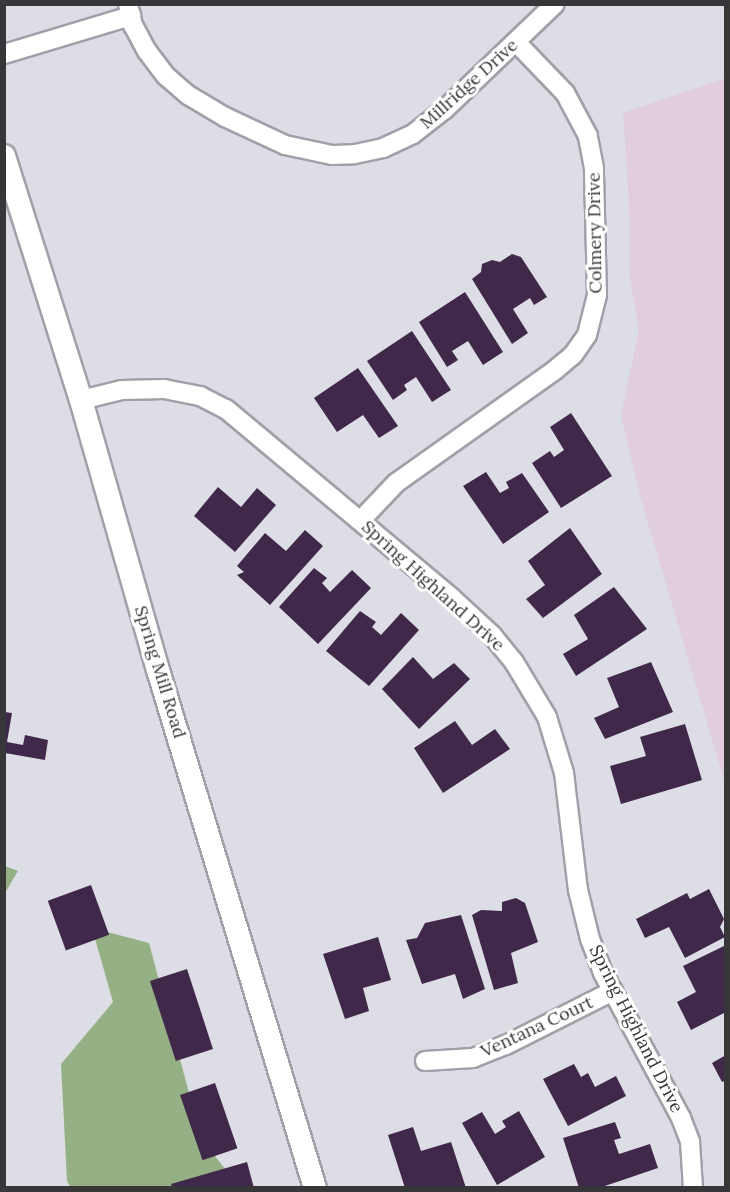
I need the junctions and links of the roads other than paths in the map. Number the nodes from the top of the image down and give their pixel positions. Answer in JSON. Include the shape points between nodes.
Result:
{"nodes":[{"id":1,"x":555,"y":4,"type":"edge"},
{"id":2,"x":130,"y":10,"type":"edge"},
{"id":3,"x":516,"y":42,"type":"junction"},
{"id":4,"x":4,"y":54,"type":"edge"},
{"id":5,"x":4,"y":156,"type":"edge"},
{"id":6,"x":81,"y":400,"type":"junction"},
{"id":7,"x":361,"y":520,"type":"junction"},
{"id":8,"x":613,"y":991,"type":"junction"},
{"id":9,"x":425,"y":1061,"type":"dead end"},
{"id":10,"x":315,"y":1188,"type":"edge"},
{"id":11,"x":693,"y":1188,"type":"edge"}],
"edges":[{"from":1,"to":3,"type":"street","name":"Millridge Drive"},
{"from":2,"to":3,"type":"street","name":"Millridge Drive","via":[[147,51],[166,76],[188,95],[285,145],[332,155],[383,148],[413,134]]},
{"from":2,"to":4,"type":"street","name":"Millridge Drive"},
{"from":3,"to":7,"type":"street","name":"Colmery Drive","via":[[565,93],[588,136],[594,168],[597,296],[587,335],[573,355],[555,370],[396,483]]},
{"from":5,"to":6,"type":"street","name":"Spring Mill Road"},
{"from":6,"to":7,"type":"street","name":"Spring Highland Drive","via":[[144,388],[200,396],[226,409]]},
{"from":6,"to":10,"type":"street","name":"Spring Mill Road","via":[[158,670]]},
{"from":7,"to":8,"type":"street","name":"Spring Highland Drive","via":[[492,635],[534,691],[547,717],[564,772],[583,915]]},
{"from":8,"to":9,"type":"street","name":"Ventana Court","via":[[473,1058]]},
{"from":8,"to":11,"type":"street","name":"Spring Highland Drive","via":[[681,1118],[690,1142]]}]}
